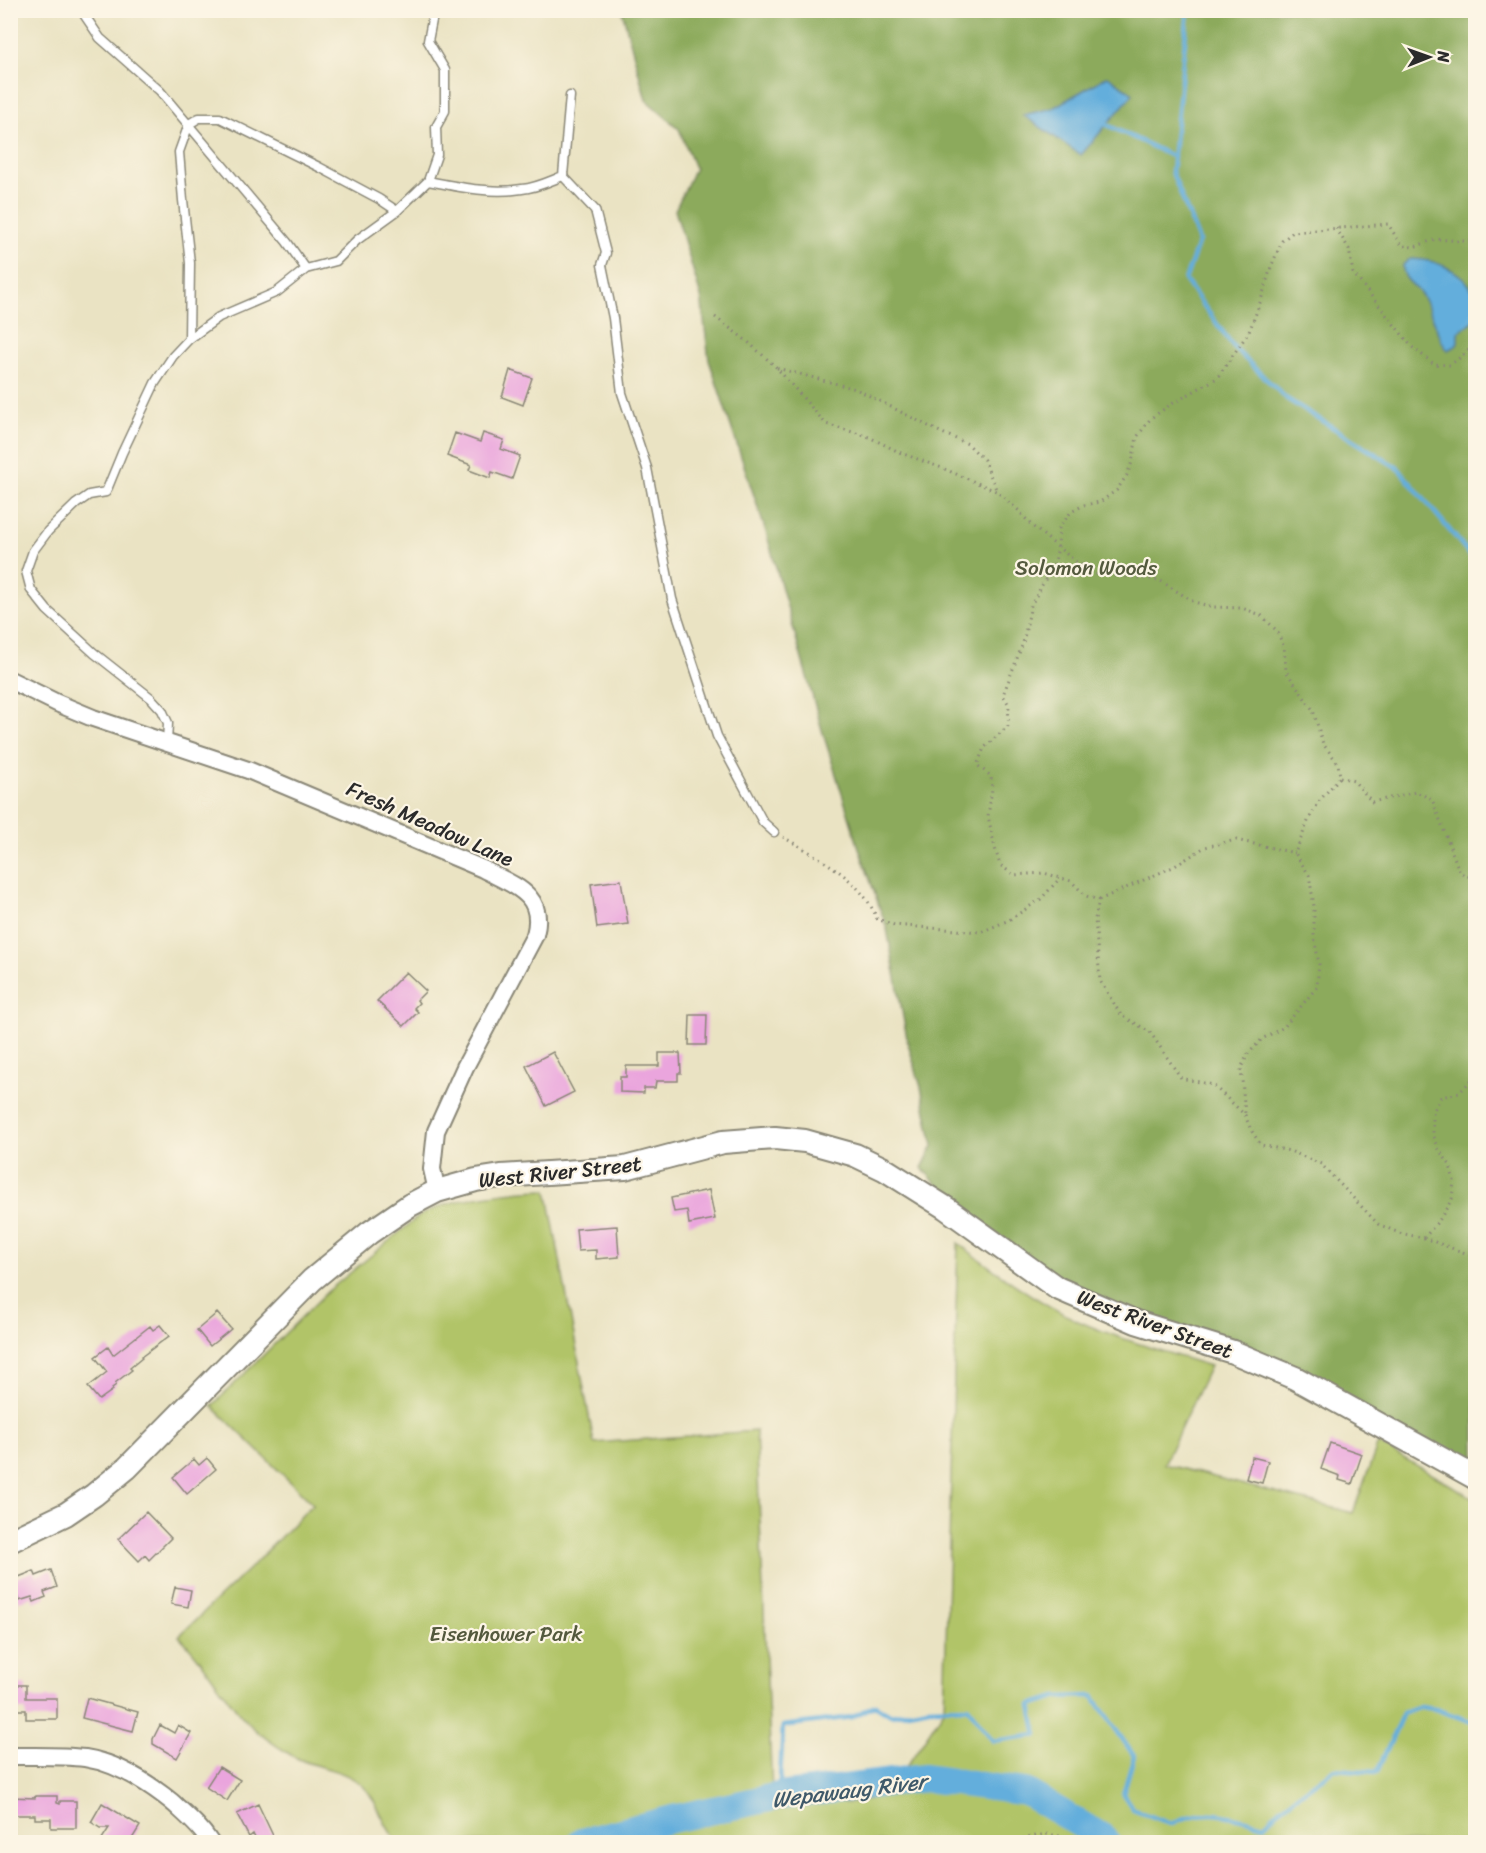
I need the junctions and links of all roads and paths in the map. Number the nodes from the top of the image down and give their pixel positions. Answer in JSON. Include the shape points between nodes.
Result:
{"nodes":[{"id":1,"x":81,"y":10,"type":"edge"},
{"id":2,"x":434,"y":10,"type":"edge"},
{"id":3,"x":570,"y":96,"type":"dead end"},
{"id":4,"x":189,"y":124,"type":"junction"},
{"id":5,"x":562,"y":176,"type":"junction"},
{"id":6,"x":428,"y":181,"type":"junction"},
{"id":7,"x":397,"y":211,"type":"junction"},
{"id":8,"x":1336,"y":228,"type":"junction"},
{"id":9,"x":1476,"y":242,"type":"edge"},
{"id":10,"x":306,"y":268,"type":"junction"},
{"id":11,"x":715,"y":317,"type":"dead end"},
{"id":12,"x":189,"y":339,"type":"junction"},
{"id":13,"x":1476,"y":342,"type":"edge"},
{"id":14,"x":776,"y":367,"type":"junction"},
{"id":15,"x":996,"y":491,"type":"junction"},
{"id":16,"x":1058,"y":547,"type":"junction"},
{"id":17,"x":10,"y":680,"type":"edge"},
{"id":18,"x":167,"y":743,"type":"junction"},
{"id":19,"x":1340,"y":777,"type":"junction"},
{"id":20,"x":774,"y":831,"type":"joint"},
{"id":21,"x":1295,"y":853,"type":"junction"},
{"id":22,"x":1060,"y":878,"type":"junction"},
{"id":23,"x":1476,"y":879,"type":"edge"},
{"id":24,"x":1099,"y":900,"type":"junction"},
{"id":25,"x":1476,"y":1075,"type":"edge"},
{"id":26,"x":1245,"y":1115,"type":"junction"},
{"id":27,"x":437,"y":1191,"type":"junction"},
{"id":28,"x":1424,"y":1238,"type":"junction"},
{"id":29,"x":1476,"y":1257,"type":"edge"},
{"id":30,"x":1476,"y":1478,"type":"edge"},
{"id":31,"x":10,"y":1541,"type":"edge"},
{"id":32,"x":10,"y":1756,"type":"edge"},
{"id":33,"x":210,"y":1842,"type":"edge"},
{"id":34,"x":1005,"y":1842,"type":"edge"},
{"id":35,"x":1065,"y":1842,"type":"edge"}],
"edges":[{"from":1,"to":4,"type":"lane","via":[[99,38],[160,91]]},
{"from":2,"to":6,"type":"lane","via":[[428,41],[445,70],[445,111],[436,127],[437,155]]},
{"from":3,"to":5,"type":"lane"},
{"from":4,"to":7,"type":"lane","via":[[200,118],[220,118]]},
{"from":4,"to":10,"type":"lane"},
{"from":4,"to":12,"type":"lane","via":[[179,152],[190,263]]},
{"from":5,"to":6,"type":"lane","via":[[524,189],[497,192]]},
{"from":5,"to":20,"type":"lane","via":[[595,210],[606,253],[602,265],[614,318],[622,393],[647,468],[672,599],[694,669],[717,736],[763,822]]},
{"from":6,"to":7,"type":"lane"},
{"from":7,"to":10,"type":"lane","via":[[336,261]]},
{"from":8,"to":9,"type":"path","via":[[1388,224],[1402,246],[1414,247],[1436,239]]},
{"from":8,"to":13,"type":"path","via":[[1349,249],[1353,273],[1412,347],[1434,364],[1450,365]]},
{"from":8,"to":16,"type":"path","via":[[1293,232],[1282,241],[1249,332],[1217,378],[1151,418],[1137,437],[1127,476],[1117,490],[1101,502],[1071,512],[1059,528]]},
{"from":10,"to":12,"type":"lane","via":[[277,292],[219,317]]},
{"from":11,"to":14,"type":"path"},
{"from":12,"to":18,"type":"lane","via":[[155,383],[106,492],[89,495],[48,531],[33,551],[26,571],[31,590],[47,609],[162,710],[168,723]]},
{"from":14,"to":15,"type":"path","via":[[826,424]]},
{"from":14,"to":15,"type":"path","via":[[856,389],[968,444],[984,460]]},
{"from":15,"to":16,"type":"path"},
{"from":16,"to":19,"type":"path","via":[[1096,574],[1159,580],[1194,602],[1242,608],[1261,615],[1277,631],[1284,647],[1286,671],[1313,710],[1323,744],[1338,763]]},
{"from":16,"to":22,"type":"path","via":[[1055,562],[1031,605],[1023,644],[1003,695],[1009,705],[1008,726],[984,748],[977,765],[991,776],[988,816],[1000,865],[1014,875],[1044,873]]},
{"from":17,"to":18,"type":"street","name":"Fresh Meadow Lane","via":[[93,718]]},
{"from":18,"to":27,"type":"street","name":"Fresh Meadow Lane","via":[[248,770],[483,869],[517,887],[535,904],[536,935],[465,1067],[436,1131],[432,1169]]},
{"from":19,"to":21,"type":"path","via":[[1320,800]]},
{"from":19,"to":23,"type":"path","via":[[1354,781],[1372,802],[1416,792],[1432,799],[1460,873]]},
{"from":20,"to":22,"type":"path","via":[[836,870],[861,890],[876,919],[894,925],[981,932],[1041,899]]},
{"from":21,"to":24,"type":"path","via":[[1236,840],[1205,847],[1175,866]]},
{"from":21,"to":26,"type":"path","via":[[1309,875],[1319,964],[1317,987],[1284,1027],[1262,1039],[1248,1054],[1241,1068]]},
{"from":22,"to":24,"type":"path"},
{"from":24,"to":26,"type":"path","via":[[1095,919],[1101,981],[1121,1015],[1150,1032],[1180,1078],[1213,1085]]},
{"from":25,"to":28,"type":"path","via":[[1459,1093],[1441,1097],[1433,1112],[1433,1134],[1454,1180],[1452,1199]]},
{"from":26,"to":28,"type":"path","via":[[1261,1145],[1290,1151],[1321,1164],[1378,1224]]},
{"from":27,"to":30,"type":"street","name":"West River Street","via":[[501,1176],[625,1168],[741,1139],[805,1141],[855,1155],[902,1179],[1057,1288],[1136,1322],[1233,1352],[1295,1378]]},
{"from":27,"to":31,"type":"street","name":"West River Street","via":[[369,1233],[312,1280],[127,1468],[66,1514]]},
{"from":28,"to":29,"type":"path"},
{"from":32,"to":33,"type":"street","via":[[72,1757],[115,1766],[157,1790],[201,1828]]},
{"from":34,"to":35,"type":"path","via":[[1046,1834],[1060,1836]]}]}
